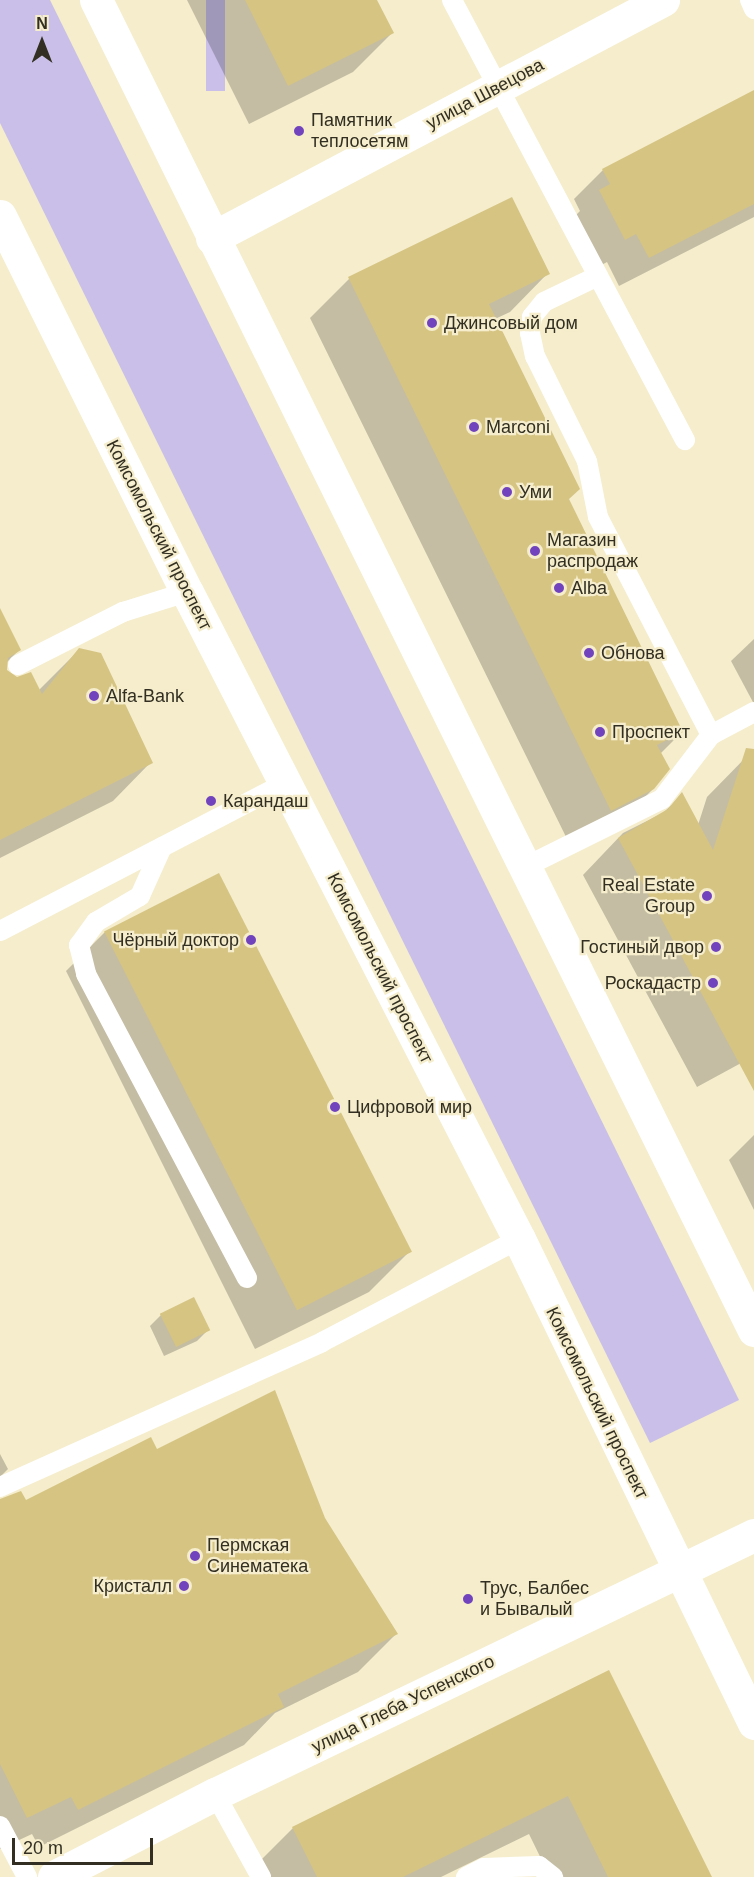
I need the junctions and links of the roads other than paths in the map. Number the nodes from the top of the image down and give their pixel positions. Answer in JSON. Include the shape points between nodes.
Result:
{"nodes":[{"id":1,"x":96,"y":0,"type":"edge"},
{"id":2,"x":452,"y":0,"type":"edge"},
{"id":3,"x":663,"y":0,"type":"edge"},
{"id":4,"x":750,"y":0,"type":"edge"},
{"id":5,"x":754,"y":9,"type":"edge"},
{"id":6,"x":496,"y":88,"type":"junction"},
{"id":7,"x":0,"y":216,"type":"edge"},
{"id":8,"x":212,"y":238,"type":"junction"},
{"id":9,"x":598,"y":276,"type":"junction"},
{"id":10,"x":685,"y":440,"type":"dead end"},
{"id":11,"x":187,"y":592,"type":"junction"},
{"id":12,"x":18,"y":665,"type":"dead end"},
{"id":13,"x":754,"y":712,"type":"edge"},
{"id":14,"x":711,"y":735,"type":"junction"},
{"id":15,"x":285,"y":783,"type":"junction"},
{"id":16,"x":162,"y":847,"type":"junction"},
{"id":17,"x":525,"y":867,"type":"junction"},
{"id":18,"x":0,"y":931,"type":"edge"},
{"id":19,"x":519,"y":1239,"type":"junction"},
{"id":20,"x":247,"y":1278,"type":"dead end"},
{"id":21,"x":754,"y":1330,"type":"edge"},
{"id":22,"x":0,"y":1487,"type":"edge"},
{"id":23,"x":754,"y":1535,"type":"edge"},
{"id":24,"x":678,"y":1572,"type":"junction"},
{"id":25,"x":754,"y":1723,"type":"edge"},
{"id":26,"x":215,"y":1794,"type":"junction"},
{"id":27,"x":1,"y":1833,"type":"edge"},
{"id":28,"x":27,"y":1877,"type":"edge"},
{"id":29,"x":54,"y":1877,"type":"edge"},
{"id":30,"x":261,"y":1877,"type":"edge"},
{"id":31,"x":466,"y":1877,"type":"edge"},
{"id":32,"x":553,"y":1877,"type":"edge"}],
"edges":[{"from":1,"to":8,"type":"main road"},
{"from":2,"to":6,"type":"lane"},
{"from":3,"to":6,"type":"main road","name":"улица Швецова"},
{"from":4,"to":5,"type":"lane"},
{"from":6,"to":8,"type":"main road","name":"улица Швецова"},
{"from":6,"to":9,"type":"lane"},
{"from":7,"to":11,"type":"main road","name":"Комсомольский проспект"},
{"from":8,"to":17,"type":"main road"},
{"from":9,"to":10,"type":"lane"},
{"from":9,"to":14,"type":"lane","via":[[544,302],[532,317],[530,333],[535,356],[587,461],[598,517]]},
{"from":11,"to":12,"type":"lane","via":[[123,612]]},
{"from":11,"to":15,"type":"main road","name":"Комсомольский проспект"},
{"from":13,"to":14,"type":"lane"},
{"from":14,"to":17,"type":"lane","via":[[662,799]]},
{"from":15,"to":16,"type":"lane"},
{"from":15,"to":19,"type":"main road","name":"Комсомольский проспект"},
{"from":16,"to":18,"type":"lane"},
{"from":16,"to":20,"type":"lane","via":[[140,896],[96,922],[79,945],[86,975]]},
{"from":17,"to":21,"type":"main road"},
{"from":19,"to":22,"type":"lane","via":[[322,1342]]},
{"from":19,"to":24,"type":"main road","name":"Комсомольский проспект"},
{"from":23,"to":24,"type":"main road","name":"улица Глеба Успенского"},
{"from":24,"to":25,"type":"main road","name":"Комсомольский проспект"},
{"from":24,"to":26,"type":"main road","name":"улица Глеба Успенского"},
{"from":26,"to":29,"type":"main road","name":"улица Глеба Успенского"},
{"from":26,"to":30,"type":"lane"},
{"from":27,"to":28,"type":"lane"},
{"from":31,"to":32,"type":"lane","via":[[484,1868],[539,1866]]}]}
